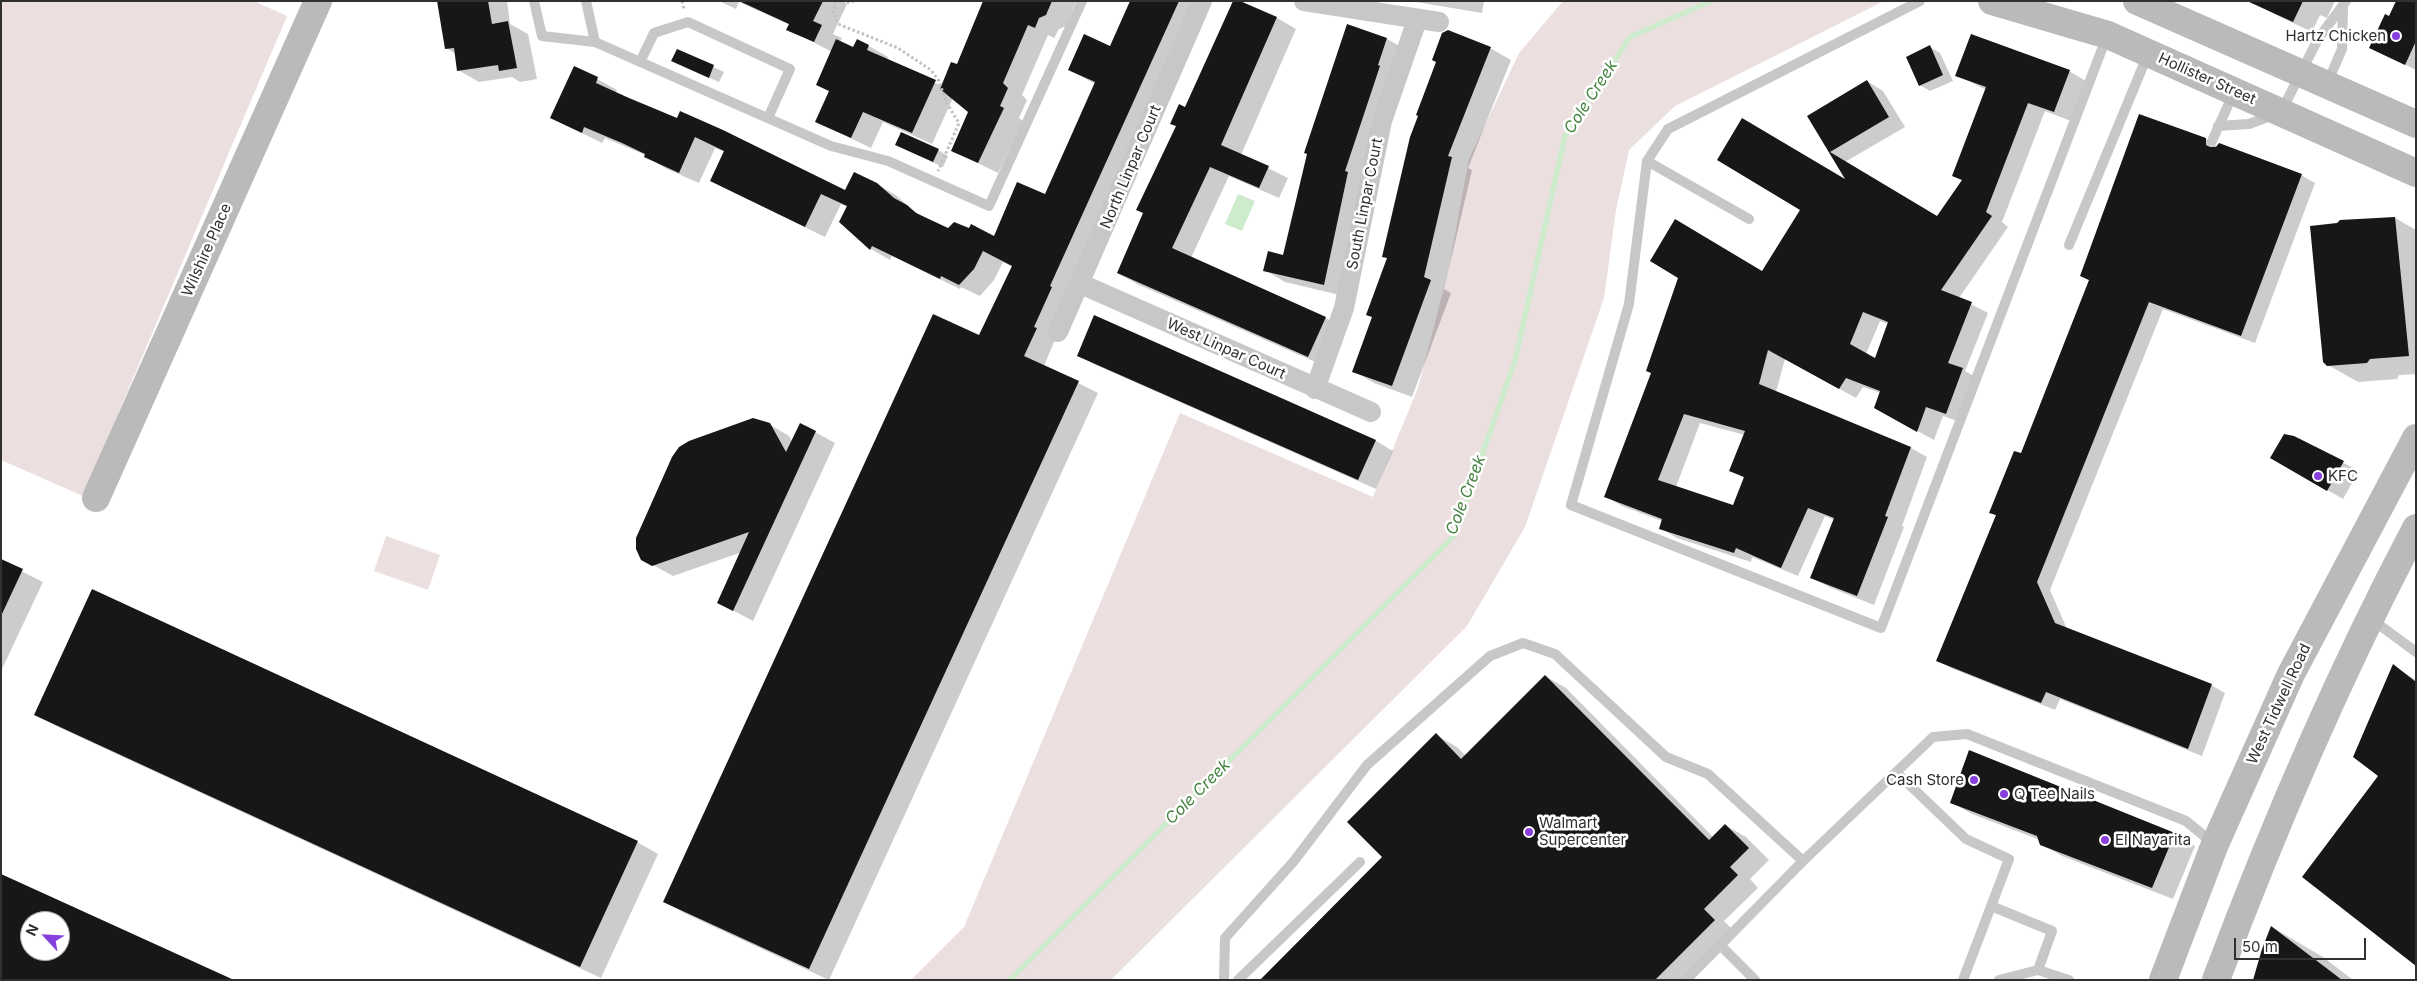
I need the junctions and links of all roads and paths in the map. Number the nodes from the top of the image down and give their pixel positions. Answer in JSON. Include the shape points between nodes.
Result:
{"nodes":[{"id":1,"x":318,"y":1,"type":"edge"},
{"id":2,"x":534,"y":1,"type":"edge"},
{"id":3,"x":586,"y":1,"type":"edge"},
{"id":4,"x":836,"y":1,"type":"edge"},
{"id":5,"x":842,"y":1,"type":"edge"},
{"id":6,"x":854,"y":1,"type":"edge"},
{"id":7,"x":1082,"y":1,"type":"edge"},
{"id":8,"x":1202,"y":1,"type":"edge"},
{"id":9,"x":1304,"y":1,"type":"edge"},
{"id":10,"x":1920,"y":1,"type":"edge"},
{"id":11,"x":1992,"y":1,"type":"edge"},
{"id":12,"x":2137,"y":1,"type":"edge"},
{"id":13,"x":2344,"y":4,"type":"edge"},
{"id":14,"x":2028,"y":6,"type":"edge"},
{"id":15,"x":1417,"y":20,"type":"junction"},
{"id":16,"x":1439,"y":22,"type":"dead end"},
{"id":17,"x":2108,"y":35,"type":"junction"},
{"id":18,"x":595,"y":42,"type":"junction"},
{"id":19,"x":2148,"y":53,"type":"junction"},
{"id":20,"x":640,"y":62,"type":"junction"},
{"id":21,"x":2301,"y":74,"type":"junction"},
{"id":22,"x":2327,"y":85,"type":"junction"},
{"id":23,"x":2234,"y":91,"type":"junction"},
{"id":24,"x":2281,"y":112,"type":"junction"},
{"id":25,"x":768,"y":118,"type":"junction"},
{"id":26,"x":2416,"y":124,"type":"edge"},
{"id":27,"x":2218,"y":126,"type":"junction"},
{"id":28,"x":2212,"y":141,"type":"dead end"},
{"id":29,"x":1647,"y":161,"type":"junction"},
{"id":30,"x":2416,"y":173,"type":"edge"},
{"id":31,"x":933,"y":180,"type":"junction"},
{"id":32,"x":1749,"y":219,"type":"dead end"},
{"id":33,"x":2069,"y":245,"type":"dead end"},
{"id":34,"x":1081,"y":284,"type":"junction"},
{"id":35,"x":1058,"y":332,"type":"dead end"},
{"id":36,"x":1315,"y":389,"type":"junction"},
{"id":37,"x":1371,"y":412,"type":"dead end"},
{"id":38,"x":2416,"y":438,"type":"edge"},
{"id":39,"x":96,"y":498,"type":"dead end"},
{"id":40,"x":2416,"y":528,"type":"edge"},
{"id":41,"x":2370,"y":618,"type":"junction"},
{"id":42,"x":2416,"y":652,"type":"edge"},
{"id":43,"x":1896,"y":772,"type":"junction"},
{"id":44,"x":2215,"y":844,"type":"junction"},
{"id":45,"x":1803,"y":861,"type":"junction"},
{"id":46,"x":1360,"y":862,"type":"dead end"},
{"id":47,"x":1991,"y":906,"type":"junction"},
{"id":48,"x":1720,"y":945,"type":"junction"},
{"id":49,"x":2038,"y":970,"type":"junction"},
{"id":50,"x":1224,"y":980,"type":"edge"},
{"id":51,"x":1238,"y":980,"type":"edge"},
{"id":52,"x":1686,"y":980,"type":"edge"},
{"id":53,"x":1755,"y":980,"type":"edge"},
{"id":54,"x":1963,"y":980,"type":"edge"},
{"id":55,"x":2000,"y":980,"type":"edge"},
{"id":56,"x":2069,"y":980,"type":"edge"},
{"id":57,"x":2163,"y":980,"type":"edge"},
{"id":58,"x":2216,"y":980,"type":"edge"}],
"edges":[{"from":1,"to":39,"type":"main road","name":"Wilshire Place"},
{"from":2,"to":18,"type":"lane","via":[[542,36]]},
{"from":3,"to":18,"type":"lane"},
{"from":4,"to":31,"type":"path","via":[[833,13],[838,24],[898,48],[931,70],[939,81],[946,102],[959,123]]},
{"from":5,"to":6,"type":"path"},
{"from":7,"to":31,"type":"lane","via":[[989,206]]},
{"from":8,"to":34,"type":"street","name":"North Linpar Court"},
{"from":9,"to":15,"type":"street"},
{"from":10,"to":29,"type":"lane","via":[[1668,129]]},
{"from":11,"to":14,"type":"main road","name":"Hollister Street"},
{"from":12,"to":21,"type":"main road"},
{"from":13,"to":21,"type":"lane","via":[[2318,39]]},
{"from":13,"to":22,"type":"lane","via":[[2342,49]]},
{"from":14,"to":17,"type":"main road","name":"Hollister Street"},
{"from":15,"to":16,"type":"street"},
{"from":15,"to":36,"type":"street","name":"South Linpar Court","via":[[1382,121],[1344,308]]},
{"from":17,"to":19,"type":"main road","name":"Hollister Street"},
{"from":17,"to":29,"type":"lane","via":[[1881,628],[1571,505],[1629,304]]},
{"from":18,"to":20,"type":"lane"},
{"from":19,"to":23,"type":"main road","name":"Hollister Street"},
{"from":19,"to":33,"type":"lane"},
{"from":20,"to":25,"type":"lane"},
{"from":20,"to":25,"type":"lane","via":[[654,33],[688,22],[790,69]]},
{"from":21,"to":22,"type":"main road"},
{"from":21,"to":24,"type":"lane"},
{"from":22,"to":26,"type":"main road"},
{"from":23,"to":24,"type":"main road","name":"Hollister Street"},
{"from":23,"to":27,"type":"lane"},
{"from":24,"to":27,"type":"lane","via":[[2249,124]]},
{"from":24,"to":30,"type":"main road","name":"Hollister Street"},
{"from":25,"to":31,"type":"lane","via":[[831,146],[888,161]]},
{"from":27,"to":28,"type":"lane"},
{"from":29,"to":32,"type":"lane"},
{"from":34,"to":35,"type":"street","name":"North Linpar Court"},
{"from":34,"to":36,"type":"street","name":"West Linpar Court"},
{"from":36,"to":37,"type":"street","name":"West Linpar Court"},
{"from":38,"to":44,"type":"main road","name":"West Tidwell Road","via":[[2291,674]]},
{"from":40,"to":41,"type":"main road"},
{"from":41,"to":42,"type":"lane"},
{"from":41,"to":58,"type":"main road","via":[[2332,695],[2260,862]]},
{"from":43,"to":44,"type":"lane","via":[[1933,737],[1967,734],[2186,821]]},
{"from":43,"to":45,"type":"lane"},
{"from":43,"to":47,"type":"lane","via":[[1966,839],[2009,859]]},
{"from":44,"to":57,"type":"main road","name":"West Tidwell Road"},
{"from":45,"to":48,"type":"lane"},
{"from":45,"to":50,"type":"lane","via":[[1708,774],[1666,757],[1555,654],[1523,643],[1490,656],[1367,765],[1294,861],[1225,938]]},
{"from":46,"to":51,"type":"lane"},
{"from":47,"to":49,"type":"lane","via":[[2052,932]]},
{"from":47,"to":54,"type":"lane"},
{"from":48,"to":52,"type":"lane"},
{"from":48,"to":53,"type":"lane"},
{"from":49,"to":55,"type":"lane"},
{"from":49,"to":56,"type":"lane"}]}
